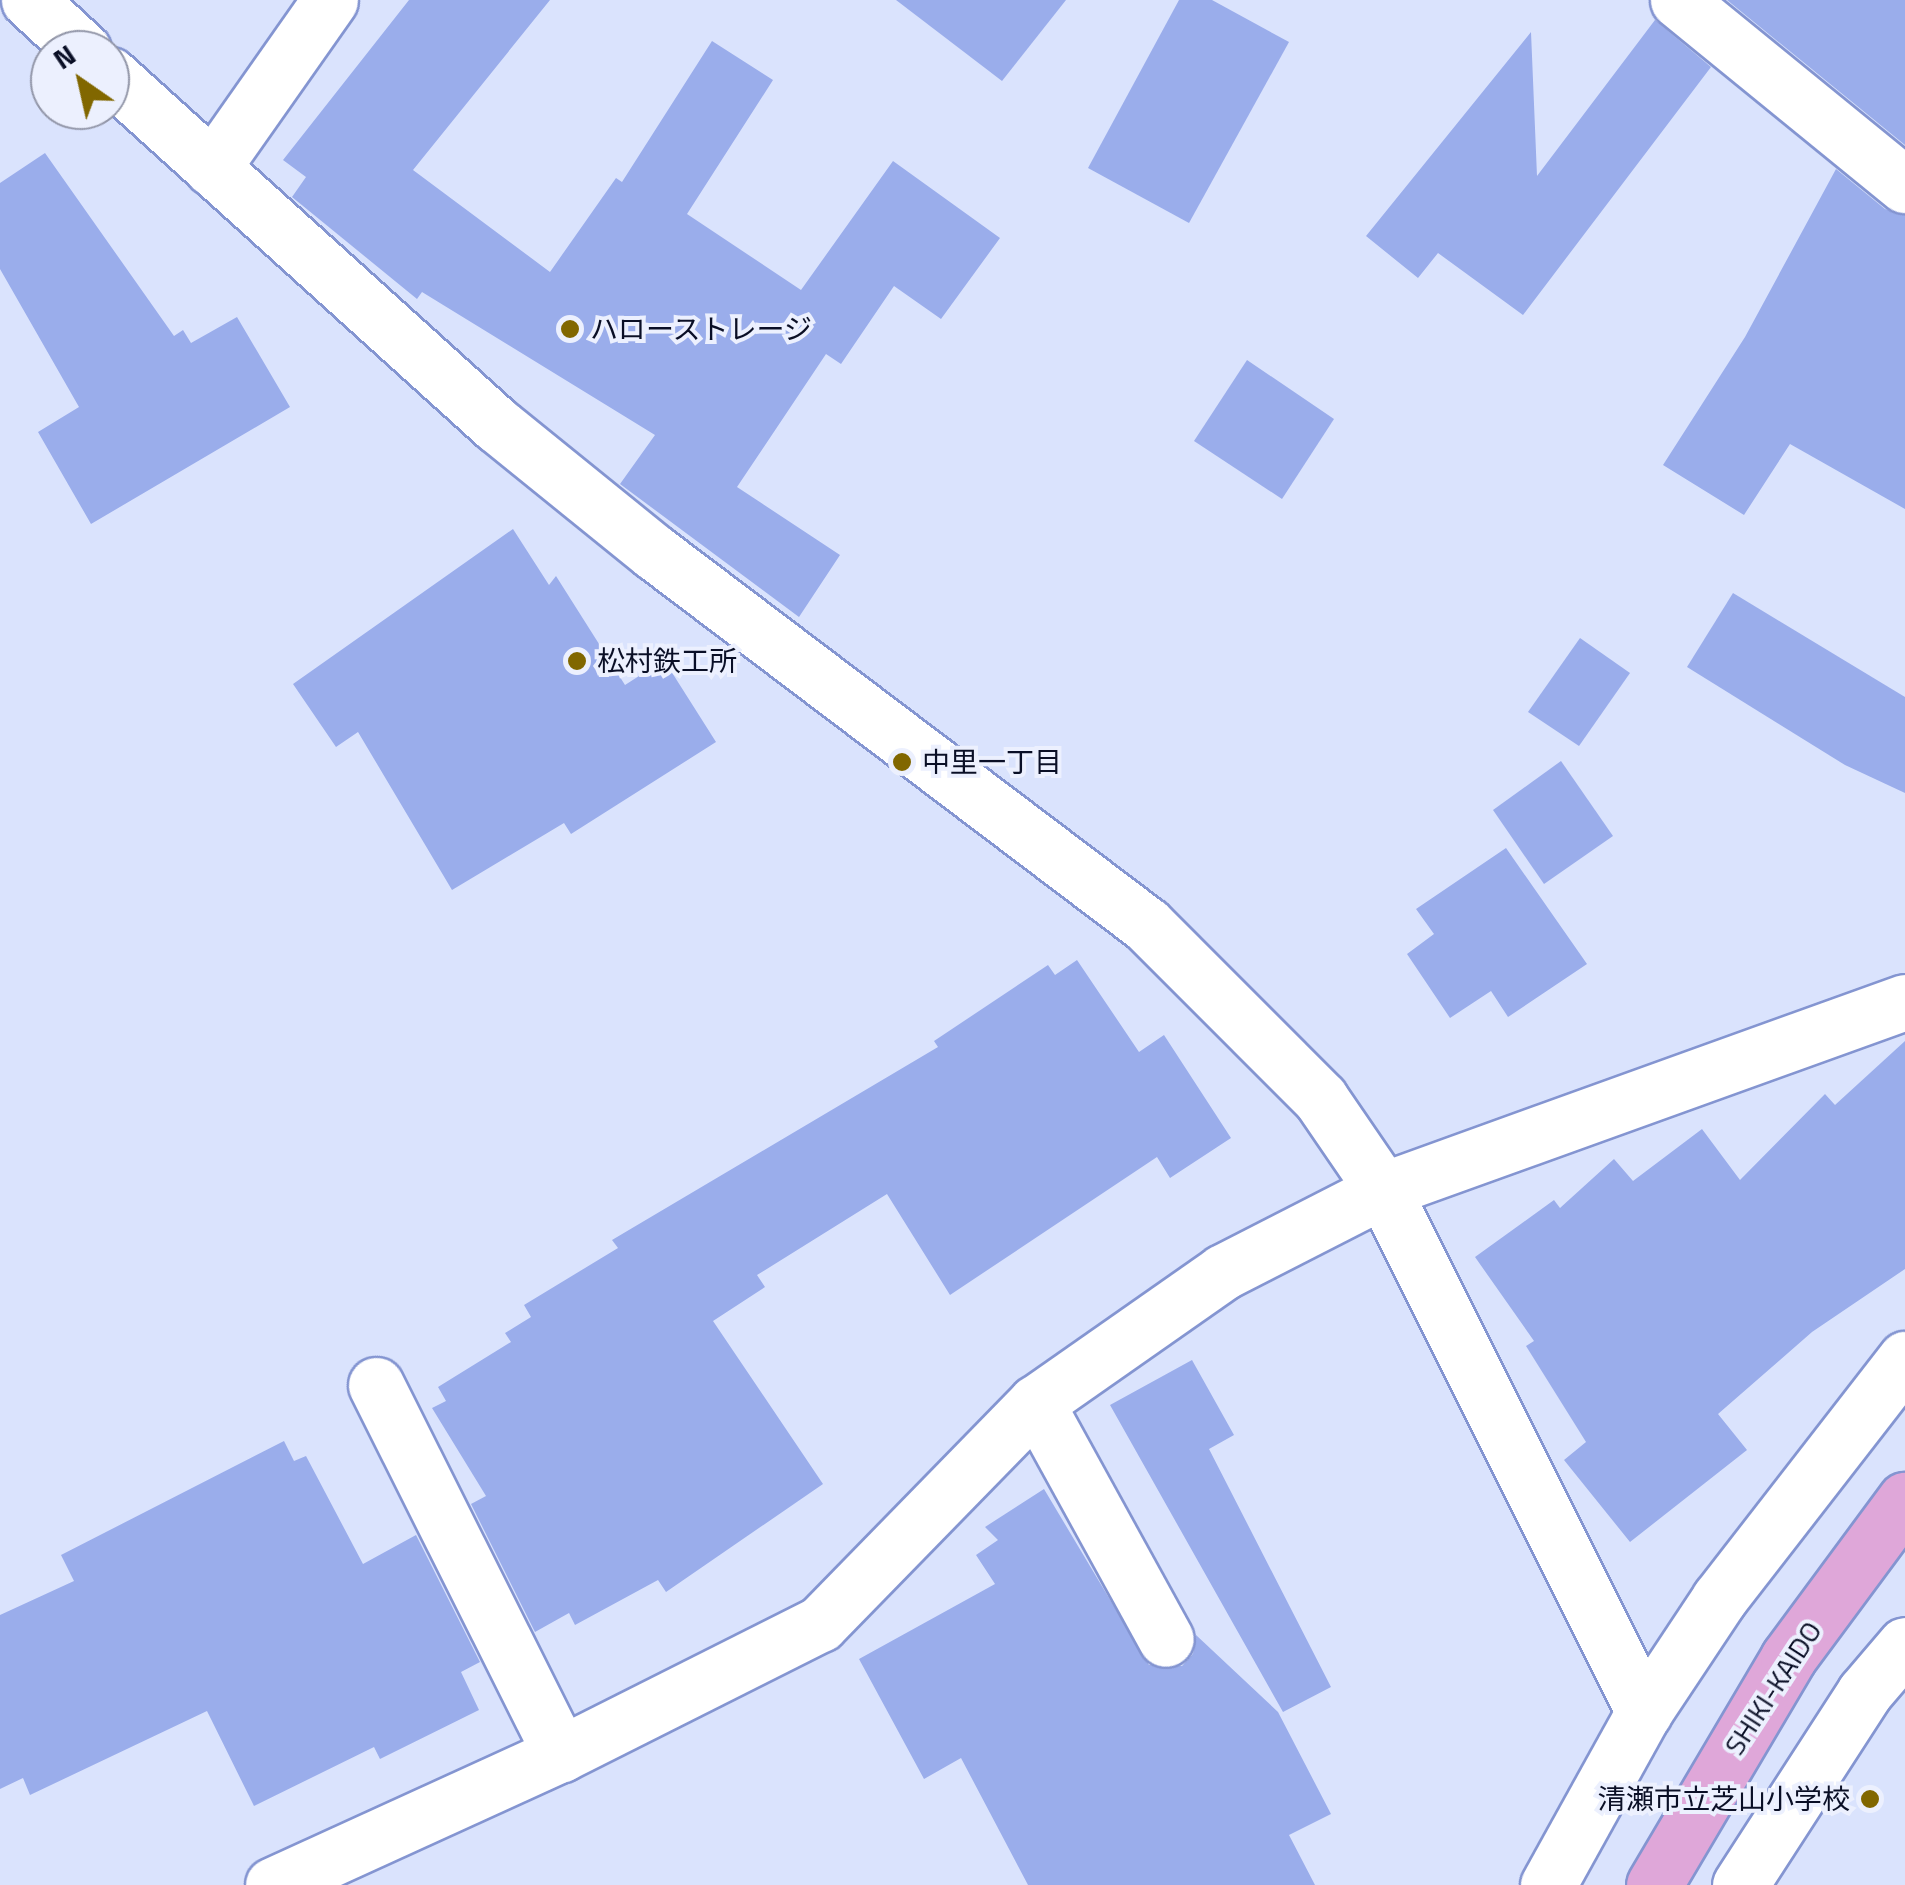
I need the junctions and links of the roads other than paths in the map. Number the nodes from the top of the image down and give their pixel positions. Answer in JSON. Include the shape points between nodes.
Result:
{"nodes":[{"id":1,"x":30,"y":0,"type":"edge"},
{"id":2,"x":330,"y":0,"type":"edge"},
{"id":3,"x":1678,"y":0,"type":"edge"},
{"id":4,"x":62,"y":30,"type":"edge"},
{"id":5,"x":130,"y":93,"type":"edge"},
{"id":6,"x":212,"y":168,"type":"junction"},
{"id":7,"x":1905,"y":185,"type":"edge"},
{"id":8,"x":1905,"y":1002,"type":"edge"},
{"id":9,"x":1383,"y":1190,"type":"junction"},
{"id":10,"x":1905,"y":1359,"type":"edge"},
{"id":11,"x":376,"y":1385,"type":"dead end"},
{"id":12,"x":1036,"y":1403,"type":"junction"},
{"id":13,"x":1905,"y":1500,"type":"edge"},
{"id":14,"x":1166,"y":1640,"type":"dead end"},
{"id":15,"x":1905,"y":1645,"type":"edge"},
{"id":16,"x":1644,"y":1712,"type":"junction"},
{"id":17,"x":561,"y":1754,"type":"junction"},
{"id":18,"x":288,"y":1882,"type":"edge"},
{"id":19,"x":1548,"y":1885,"type":"edge"},
{"id":20,"x":1654,"y":1885,"type":"edge"},
{"id":21,"x":1740,"y":1885,"type":"edge"}],
"edges":[{"from":1,"to":4,"type":"street"},
{"from":2,"to":6,"type":"street"},
{"from":3,"to":7,"type":"street"},
{"from":5,"to":6,"type":"street"},
{"from":6,"to":9,"type":"street","via":[[497,425],[1147,925],[1320,1098]]},
{"from":8,"to":9,"type":"street"},
{"from":9,"to":12,"type":"street","via":[[1223,1272]]},
{"from":9,"to":16,"type":"street"},
{"from":10,"to":16,"type":"street","via":[[1719,1600]]},
{"from":11,"to":17,"type":"street"},
{"from":12,"to":14,"type":"street"},
{"from":12,"to":17,"type":"street","via":[[820,1624]]},
{"from":13,"to":20,"type":"main road","name":"SHIKI-KAIDO","via":[[1788,1658]]},
{"from":15,"to":21,"type":"street","via":[[1864,1694]]},
{"from":16,"to":19,"type":"street"},
{"from":17,"to":18,"type":"street"}]}
